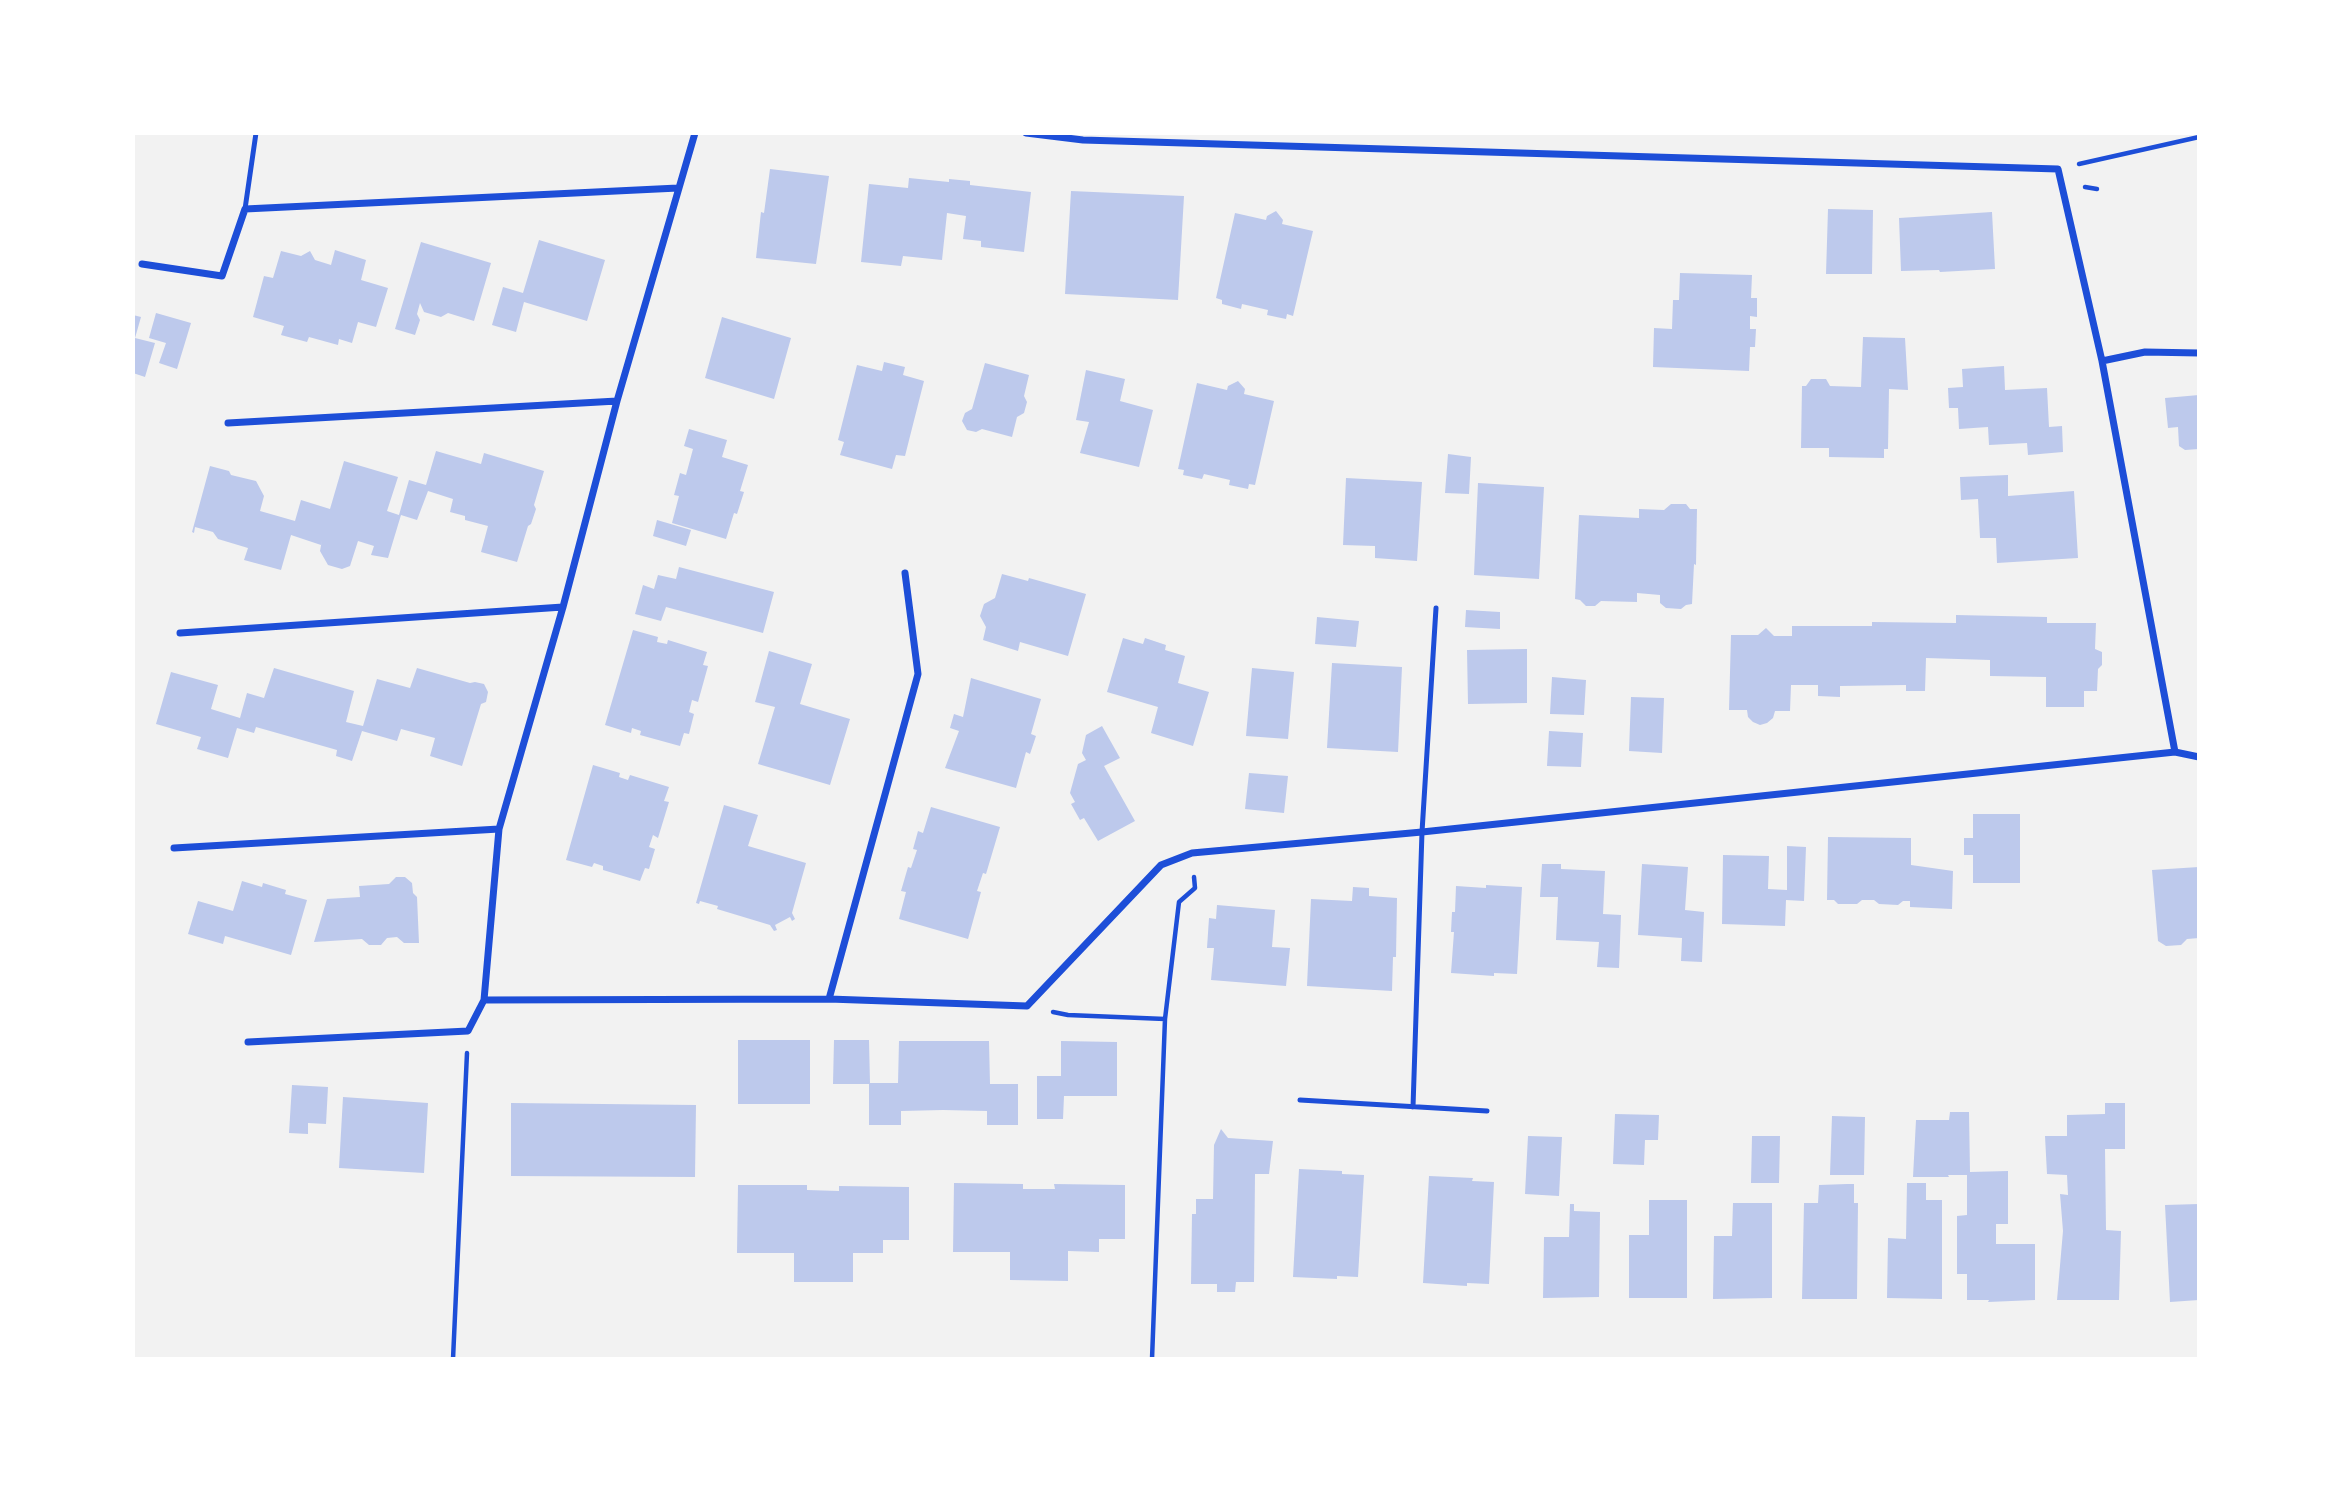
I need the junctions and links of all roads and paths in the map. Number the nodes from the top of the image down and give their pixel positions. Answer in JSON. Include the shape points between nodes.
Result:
{"nodes":[{"id":1,"x":256,"y":133,"type":"edge"},
{"id":2,"x":695,"y":133,"type":"edge"},
{"id":3,"x":1026,"y":133,"type":"edge"},
{"id":4,"x":2199,"y":137,"type":"edge"},
{"id":5,"x":2058,"y":169,"type":"junction"},
{"id":6,"x":678,"y":188,"type":"junction"},
{"id":7,"x":246,"y":209,"type":"junction"},
{"id":8,"x":142,"y":264,"type":"dead end"},
{"id":9,"x":2199,"y":353,"type":"edge"},
{"id":10,"x":2102,"y":361,"type":"junction"},
{"id":11,"x":617,"y":401,"type":"junction"},
{"id":12,"x":228,"y":423,"type":"dead end"},
{"id":13,"x":905,"y":573,"type":"dead end"},
{"id":14,"x":563,"y":607,"type":"junction"},
{"id":15,"x":1436,"y":608,"type":"dead end"},
{"id":16,"x":180,"y":632,"type":"dead end"},
{"id":17,"x":2175,"y":752,"type":"junction"},
{"id":18,"x":2199,"y":757,"type":"edge"},
{"id":19,"x":499,"y":829,"type":"junction"},
{"id":20,"x":1422,"y":832,"type":"junction"},
{"id":21,"x":174,"y":848,"type":"dead end"},
{"id":22,"x":1192,"y":853,"type":"junction"},
{"id":23,"x":829,"y":999,"type":"junction"},
{"id":24,"x":484,"y":1000,"type":"junction"},
{"id":25,"x":1027,"y":1006,"type":"junction"},
{"id":26,"x":1166,"y":1018,"type":"junction"},
{"id":27,"x":468,"y":1031,"type":"junction"},
{"id":28,"x":248,"y":1042,"type":"dead end"},
{"id":29,"x":1300,"y":1100,"type":"dead end"},
{"id":30,"x":1413,"y":1107,"type":"junction"},
{"id":31,"x":1487,"y":1111,"type":"dead end"},
{"id":32,"x":453,"y":1359,"type":"edge"},
{"id":33,"x":1152,"y":1359,"type":"edge"}],
"edges":[{"from":1,"to":7,"type":"lane"},
{"from":2,"to":6,"type":"street"},
{"from":3,"to":5,"type":"street","via":[[1097,141]]},
{"from":4,"to":5,"type":"path"},
{"from":5,"to":10,"type":"street"},
{"from":6,"to":7,"type":"street"},
{"from":6,"to":11,"type":"street"},
{"from":7,"to":8,"type":"street","via":[[222,276]]},
{"from":9,"to":10,"type":"street","via":[[2145,352]]},
{"from":10,"to":17,"type":"street"},
{"from":11,"to":12,"type":"street"},
{"from":11,"to":14,"type":"street"},
{"from":13,"to":23,"type":"street","via":[[918,674]]},
{"from":14,"to":16,"type":"street"},
{"from":14,"to":19,"type":"street"},
{"from":15,"to":20,"type":"lane"},
{"from":17,"to":18,"type":"street"},
{"from":17,"to":20,"type":"street"},
{"from":19,"to":21,"type":"street"},
{"from":19,"to":24,"type":"street"},
{"from":20,"to":22,"type":"street"},
{"from":20,"to":30,"type":"lane"},
{"from":22,"to":25,"type":"street","via":[[1161,865]]},
{"from":22,"to":26,"type":"path","via":[[1195,888],[1179,902]]},
{"from":23,"to":24,"type":"street"},
{"from":23,"to":25,"type":"street"},
{"from":24,"to":27,"type":"street"},
{"from":25,"to":26,"type":"path","via":[[1068,1015]]},
{"from":26,"to":33,"type":"path"},
{"from":27,"to":28,"type":"street"},
{"from":27,"to":32,"type":"path"},
{"from":29,"to":30,"type":"lane"},
{"from":30,"to":31,"type":"lane"}]}
